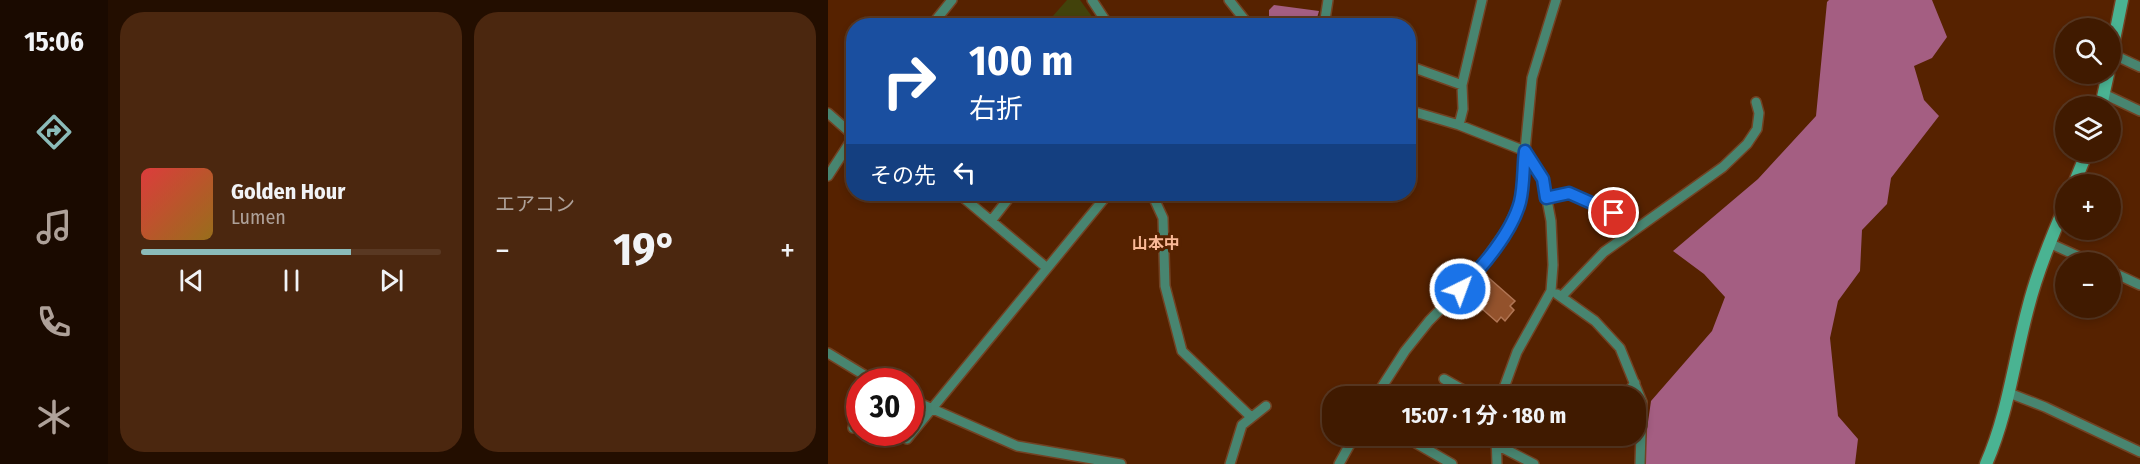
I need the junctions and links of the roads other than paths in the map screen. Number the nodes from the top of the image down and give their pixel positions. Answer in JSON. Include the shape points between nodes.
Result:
{"nodes":[{"id":1,"x":952,"y":0,"type":"edge"},
{"id":2,"x":1092,"y":0,"type":"edge"},
{"id":3,"x":1229,"y":0,"type":"edge"},
{"id":4,"x":1328,"y":0,"type":"edge"},
{"id":5,"x":1482,"y":0,"type":"edge"},
{"id":6,"x":1556,"y":0,"type":"edge"},
{"id":7,"x":2122,"y":0,"type":"edge"},
{"id":8,"x":937,"y":18,"type":"edge"},
{"id":9,"x":1104,"y":18,"type":"edge"},
{"id":10,"x":1243,"y":18,"type":"edge"},
{"id":11,"x":1325,"y":18,"type":"edge"},
{"id":12,"x":2119,"y":18,"type":"edge"},
{"id":13,"x":2121,"y":60,"type":"edge"},
{"id":14,"x":2140,"y":67,"type":"edge"},
{"id":15,"x":1416,"y":68,"type":"edge"},
{"id":16,"x":1462,"y":85,"type":"junction"},
{"id":17,"x":1756,"y":102,"type":"dead end"},
{"id":18,"x":2121,"y":106,"type":"edge"},
{"id":19,"x":2140,"y":111,"type":"edge"},
{"id":20,"x":1416,"y":112,"type":"edge"},
{"id":21,"x":828,"y":113,"type":"edge"},
{"id":22,"x":1459,"y":125,"type":"junction"},
{"id":23,"x":846,"y":129,"type":"edge"},
{"id":24,"x":846,"y":148,"type":"edge"},
{"id":25,"x":1525,"y":151,"type":"junction"},
{"id":26,"x":828,"y":176,"type":"edge"},
{"id":27,"x":1546,"y":198,"type":"junction"},
{"id":28,"x":967,"y":201,"type":"edge"},
{"id":29,"x":1007,"y":201,"type":"edge"},
{"id":30,"x":1102,"y":201,"type":"edge"},
{"id":31,"x":1155,"y":201,"type":"edge"},
{"id":32,"x":1614,"y":213,"type":"dead end"},
{"id":33,"x":991,"y":221,"type":"junction"},
{"id":34,"x":2055,"y":229,"type":"edge"},
{"id":35,"x":2049,"y":243,"type":"junction"},
{"id":36,"x":2069,"y":252,"type":"edge"},
{"id":37,"x":1047,"y":268,"type":"junction"},
{"id":38,"x":2121,"y":276,"type":"edge"},
{"id":39,"x":2140,"y":285,"type":"edge"},
{"id":40,"x":1551,"y":291,"type":"junction"},
{"id":41,"x":1562,"y":296,"type":"junction"},
{"id":42,"x":828,"y":353,"type":"edge"},
{"id":43,"x":849,"y":368,"type":"edge"},
{"id":44,"x":1444,"y":379,"type":"dead end"},
{"id":45,"x":1635,"y":383,"type":"junction"},
{"id":46,"x":1382,"y":386,"type":"edge"},
{"id":47,"x":1456,"y":386,"type":"edge"},
{"id":48,"x":1505,"y":386,"type":"edge"},
{"id":49,"x":1633,"y":386,"type":"edge"},
{"id":50,"x":2009,"y":393,"type":"junction"},
{"id":51,"x":924,"y":405,"type":"edge"},
{"id":52,"x":1266,"y":406,"type":"dead end"},
{"id":53,"x":932,"y":408,"type":"junction"},
{"id":54,"x":1250,"y":416,"type":"junction"},
{"id":55,"x":924,"y":418,"type":"edge"},
{"id":56,"x":1349,"y":446,"type":"edge"},
{"id":57,"x":1421,"y":446,"type":"edge"},
{"id":58,"x":1496,"y":446,"type":"edge"},
{"id":59,"x":1506,"y":446,"type":"edge"},
{"id":60,"x":2140,"y":452,"type":"edge"},
{"id":61,"x":1121,"y":464,"type":"edge"},
{"id":62,"x":1230,"y":464,"type":"edge"},
{"id":63,"x":1339,"y":464,"type":"edge"},
{"id":64,"x":1452,"y":464,"type":"edge"},
{"id":65,"x":1497,"y":464,"type":"edge"},
{"id":66,"x":1534,"y":464,"type":"edge"},
{"id":67,"x":1640,"y":464,"type":"edge"},
{"id":68,"x":1986,"y":464,"type":"edge"}],
"edges":[{"from":1,"to":8,"type":"street"},
{"from":2,"to":9,"type":"street"},
{"from":3,"to":10,"type":"street"},
{"from":4,"to":11,"type":"street"},
{"from":5,"to":16,"type":"street"},
{"from":6,"to":25,"type":"street","via":[[1532,78]]},
{"from":7,"to":12,"type":"street"},
{"from":13,"to":14,"type":"street"},
{"from":15,"to":16,"type":"street"},
{"from":16,"to":22,"type":"street"},
{"from":17,"to":41,"type":"street","via":[[1757,129],[1748,144],[1723,167],[1604,252]]},
{"from":18,"to":19,"type":"street"},
{"from":20,"to":22,"type":"street"},
{"from":21,"to":23,"type":"street"},
{"from":22,"to":25,"type":"street"},
{"from":24,"to":26,"type":"street"},
{"from":25,"to":27,"type":"street","via":[[1543,179]]},
{"from":25,"to":46,"type":"street","via":[[1520,202],[1508,228],[1476,273],[1417,336]]},
{"from":27,"to":32,"type":"street","via":[[1569,193]]},
{"from":27,"to":40,"type":"street","via":[[1551,221]]},
{"from":28,"to":33,"type":"street"},
{"from":29,"to":33,"type":"street"},
{"from":30,"to":37,"type":"street"},
{"from":31,"to":54,"type":"street","via":[[1163,218],[1165,286],[1182,351]]},
{"from":33,"to":37,"type":"street"},
{"from":34,"to":35,"type":"street"},
{"from":35,"to":36,"type":"street"},
{"from":35,"to":50,"type":"street","via":[[2028,309]]},
{"from":37,"to":53,"type":"street"},
{"from":38,"to":39,"type":"street"},
{"from":40,"to":41,"type":"street"},
{"from":40,"to":48,"type":"street","via":[[1517,352]]},
{"from":41,"to":45,"type":"street","via":[[1595,321],[1620,348]]},
{"from":42,"to":43,"type":"street"},
{"from":44,"to":47,"type":"street"},
{"from":45,"to":49,"type":"street"},
{"from":45,"to":67,"type":"street","via":[[1642,402]]},
{"from":50,"to":60,"type":"street"},
{"from":50,"to":68,"type":"street"},
{"from":51,"to":53,"type":"street"},
{"from":52,"to":54,"type":"street"},
{"from":53,"to":55,"type":"street"},
{"from":53,"to":61,"type":"street","via":[[1017,446]]},
{"from":54,"to":62,"type":"street","via":[[1242,425]]},
{"from":56,"to":63,"type":"street"},
{"from":57,"to":64,"type":"street"},
{"from":58,"to":65,"type":"street"},
{"from":59,"to":66,"type":"street"}]}
